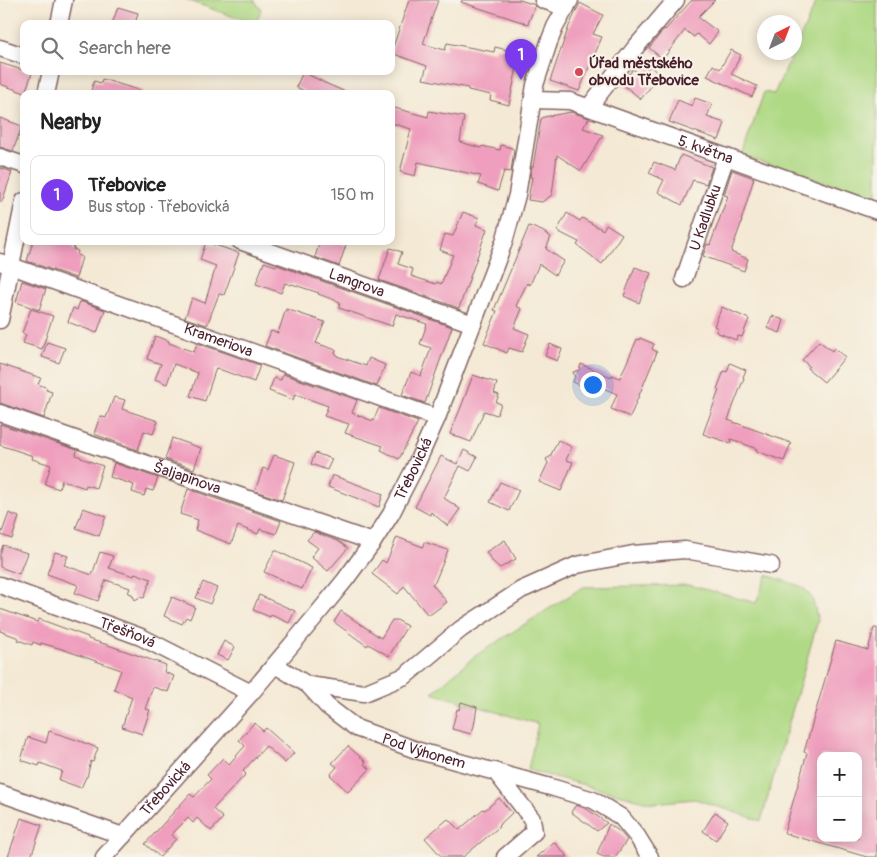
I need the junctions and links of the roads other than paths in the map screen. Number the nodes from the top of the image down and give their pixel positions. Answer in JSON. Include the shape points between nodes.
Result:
{"nodes":[{"id":1,"x":64,"y":0,"type":"edge"},
{"id":2,"x":543,"y":0,"type":"edge"},
{"id":3,"x":676,"y":0,"type":"edge"},
{"id":4,"x":568,"y":4,"type":"edge"},
{"id":5,"x":60,"y":20,"type":"edge"},
{"id":6,"x":0,"y":48,"type":"edge"},
{"id":7,"x":20,"y":55,"type":"edge"},
{"id":8,"x":50,"y":75,"type":"edge"},
{"id":9,"x":47,"y":90,"type":"edge"},
{"id":10,"x":533,"y":100,"type":"junction"},
{"id":11,"x":589,"y":107,"type":"junction"},
{"id":12,"x":0,"y":157,"type":"edge"},
{"id":13,"x":726,"y":157,"type":"junction"},
{"id":14,"x":20,"y":164,"type":"edge"},
{"id":15,"x":877,"y":211,"type":"edge"},
{"id":16,"x":20,"y":215,"type":"edge"},
{"id":17,"x":251,"y":245,"type":"edge"},
{"id":18,"x":6,"y":264,"type":"edge"},
{"id":19,"x":684,"y":279,"type":"dead end"},
{"id":20,"x":0,"y":320,"type":"edge"},
{"id":21,"x":473,"y":324,"type":"junction"},
{"id":22,"x":0,"y":414,"type":"edge"},
{"id":23,"x":437,"y":418,"type":"junction"},
{"id":24,"x":372,"y":542,"type":"junction"},
{"id":25,"x":771,"y":565,"type":"dead end"},
{"id":26,"x":0,"y":585,"type":"edge"},
{"id":27,"x":274,"y":664,"type":"junction"},
{"id":28,"x":308,"y":685,"type":"junction"},
{"id":29,"x":250,"y":692,"type":"junction"},
{"id":30,"x":495,"y":771,"type":"junction"},
{"id":31,"x":0,"y":793,"type":"edge"},
{"id":32,"x":123,"y":836,"type":"junction"},
{"id":33,"x":104,"y":857,"type":"edge"},
{"id":34,"x":505,"y":857,"type":"edge"},
{"id":35,"x":650,"y":857,"type":"edge"}],
"edges":[{"from":1,"to":5,"type":"street"},
{"from":2,"to":4,"type":"street"},
{"from":3,"to":11,"type":"street"},
{"from":4,"to":10,"type":"street","name":"Třebovická","via":[[544,54]]},
{"from":6,"to":7,"type":"street"},
{"from":8,"to":9,"type":"street"},
{"from":10,"to":11,"type":"street","name":"5. května","via":[[570,101]]},
{"from":10,"to":21,"type":"street","name":"Třebovická","via":[[517,195],[504,242]]},
{"from":11,"to":13,"type":"street","name":"5. května"},
{"from":12,"to":14,"type":"street"},
{"from":13,"to":15,"type":"street","name":"5. května"},
{"from":13,"to":19,"type":"street","name":"U Kadlubku"},
{"from":16,"to":18,"type":"street"},
{"from":17,"to":21,"type":"street","name":"Langrova"},
{"from":18,"to":20,"type":"street"},
{"from":18,"to":23,"type":"street","name":"Krameriova"},
{"from":21,"to":23,"type":"street","name":"Třebovická"},
{"from":22,"to":24,"type":"street","name":"Šaljapinova"},
{"from":23,"to":24,"type":"street","name":"Třebovická","via":[[414,469]]},
{"from":24,"to":27,"type":"street","name":"Třebovická","via":[[345,580]]},
{"from":25,"to":28,"type":"street","via":[[686,550],[633,554],[577,565],[521,590],[461,629],[405,676],[364,693]]},
{"from":26,"to":29,"type":"street","name":"Třešňová","via":[[141,637]]},
{"from":27,"to":28,"type":"street","name":"Pod Výhonem"},
{"from":27,"to":29,"type":"street","name":"Třebovická"},
{"from":28,"to":30,"type":"street","name":"Pod Výhonem","via":[[327,706],[356,728],[419,751]]},
{"from":29,"to":32,"type":"street","name":"Třebovická"},
{"from":30,"to":34,"type":"street","via":[[532,819],[534,832]]},
{"from":30,"to":35,"type":"street","name":"Pod Výhonem","via":[[593,800],[621,817]]},
{"from":31,"to":32,"type":"street"},
{"from":32,"to":33,"type":"street","name":"Třebovická"}]}
